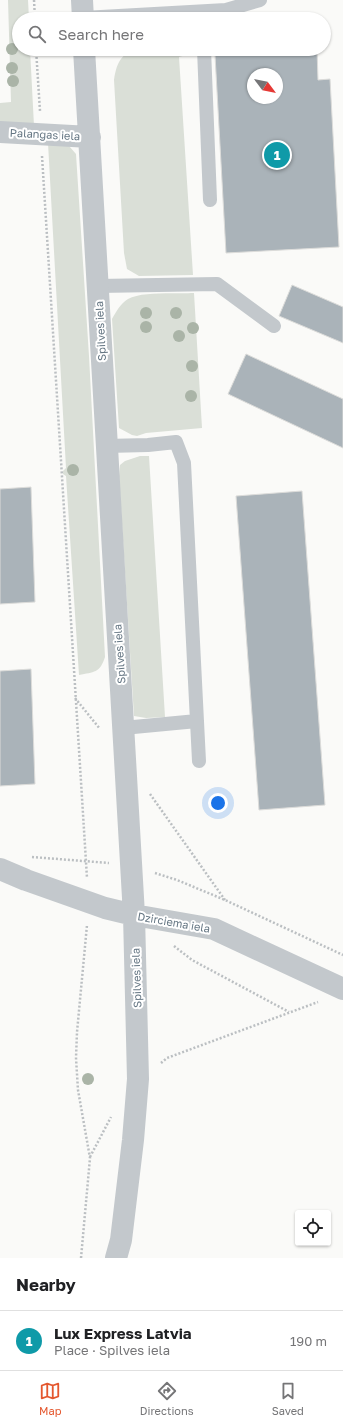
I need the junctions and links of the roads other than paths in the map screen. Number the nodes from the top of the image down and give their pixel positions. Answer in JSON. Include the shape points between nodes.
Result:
{"nodes":[{"id":1,"x":260,"y":0,"type":"edge"},
{"id":2,"x":216,"y":12,"type":"edge"},
{"id":3,"x":84,"y":56,"type":"edge"},
{"id":4,"x":204,"y":56,"type":"edge"},
{"id":5,"x":0,"y":132,"type":"edge"},
{"id":6,"x":90,"y":137,"type":"junction"},
{"id":7,"x":210,"y":200,"type":"dead end"},
{"id":8,"x":98,"y":286,"type":"junction"},
{"id":9,"x":274,"y":326,"type":"dead end"},
{"id":10,"x":106,"y":446,"type":"junction"},
{"id":11,"x":197,"y":721,"type":"junction"},
{"id":12,"x":124,"y":728,"type":"junction"},
{"id":13,"x":199,"y":761,"type":"dead end"},
{"id":14,"x":0,"y":869,"type":"edge"},
{"id":15,"x":134,"y":915,"type":"junction"},
{"id":16,"x":343,"y":989,"type":"edge"},
{"id":17,"x":116,"y":1258,"type":"edge"}],
"edges":[{"from":1,"to":2,"type":"lane"},
{"from":3,"to":6,"type":"street","name":"Spilves iela"},
{"from":4,"to":7,"type":"lane"},
{"from":5,"to":6,"type":"street","name":"Palangas iela"},
{"from":6,"to":8,"type":"street","name":"Spilves iela"},
{"from":8,"to":9,"type":"lane","via":[[217,284]]},
{"from":8,"to":10,"type":"street","name":"Spilves iela"},
{"from":10,"to":11,"type":"lane","via":[[176,442],[184,463]]},
{"from":10,"to":12,"type":"street","name":"Spilves iela"},
{"from":11,"to":12,"type":"lane"},
{"from":11,"to":13,"type":"lane"},
{"from":12,"to":15,"type":"street","name":"Spilves iela"},
{"from":14,"to":15,"type":"street","name":"Dzirciema iela","via":[[88,903]]},
{"from":15,"to":16,"type":"street","name":"Dzirciema iela","via":[[214,929]]},
{"from":15,"to":17,"type":"street","name":"Spilves iela","via":[[138,1079],[133,1140]]}]}
